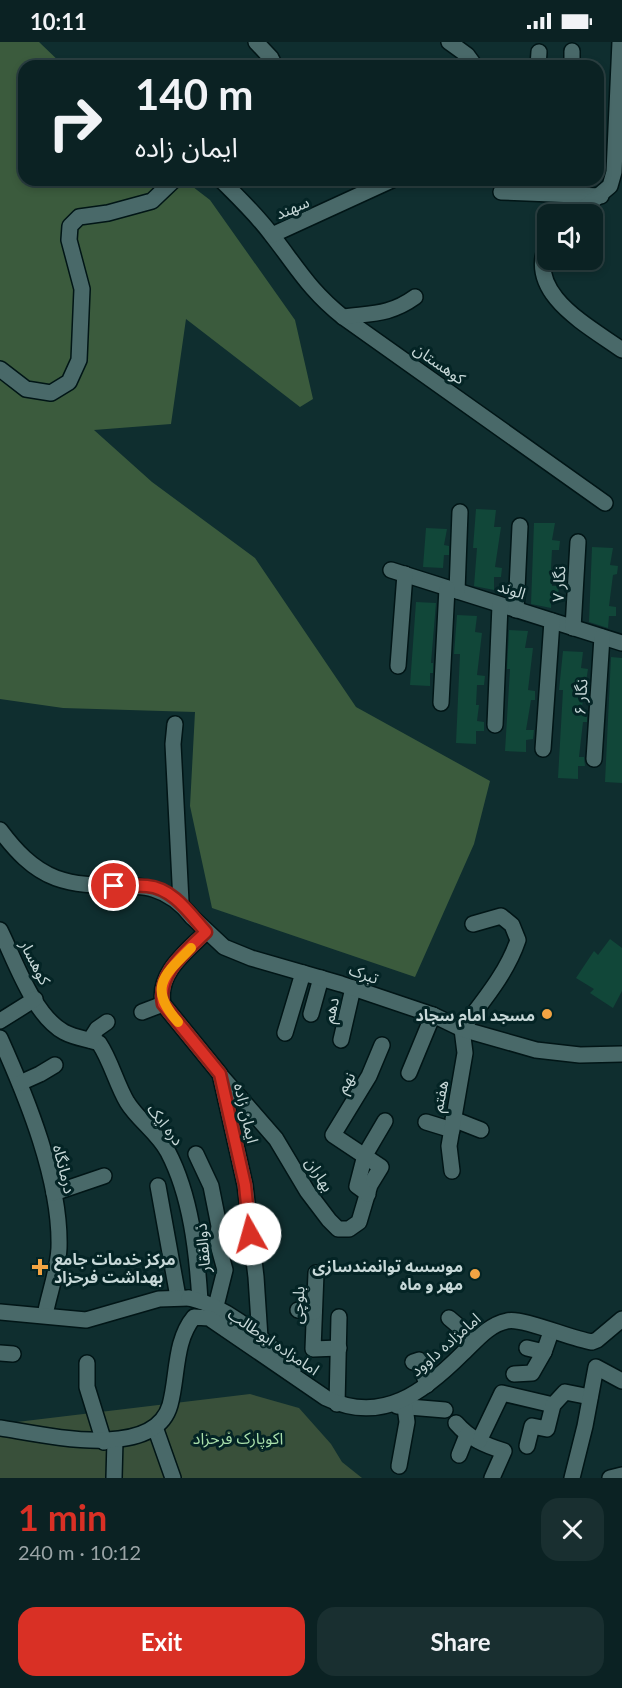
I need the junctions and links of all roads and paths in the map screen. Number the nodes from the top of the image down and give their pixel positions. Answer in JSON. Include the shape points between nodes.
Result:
{"nodes":[{"id":1,"x":256,"y":42,"type":"edge"},
{"id":2,"x":449,"y":42,"type":"edge"},
{"id":3,"x":621,"y":46,"type":"edge"},
{"id":4,"x":272,"y":60,"type":"edge"},
{"id":5,"x":471,"y":60,"type":"edge"},
{"id":6,"x":168,"y":186,"type":"edge"},
{"id":7,"x":226,"y":186,"type":"edge"},
{"id":8,"x":379,"y":186,"type":"edge"},
{"id":9,"x":529,"y":187,"type":"edge"},
{"id":10,"x":564,"y":187,"type":"edge"},
{"id":11,"x":501,"y":192,"type":"dead end"},
{"id":12,"x":601,"y":196,"type":"junction"},
{"id":13,"x":590,"y":204,"type":"edge"},
{"id":14,"x":272,"y":235,"type":"junction"},
{"id":15,"x":544,"y":270,"type":"edge"},
{"id":16,"x":415,"y":297,"type":"dead end"},
{"id":17,"x":343,"y":317,"type":"junction"},
{"id":18,"x":622,"y":350,"type":"edge"},
{"id":19,"x":0,"y":369,"type":"edge"},
{"id":20,"x":604,"y":503,"type":"dead end"},
{"id":21,"x":460,"y":512,"type":"dead end"},
{"id":22,"x":520,"y":526,"type":"dead end"},
{"id":23,"x":578,"y":542,"type":"dead end"},
{"id":24,"x":452,"y":589,"type":"junction"},
{"id":25,"x":500,"y":605,"type":"junction"},
{"id":26,"x":516,"y":610,"type":"junction"},
{"id":27,"x":552,"y":621,"type":"junction"},
{"id":28,"x":573,"y":628,"type":"junction"},
{"id":29,"x":602,"y":637,"type":"junction"},
{"id":30,"x":622,"y":644,"type":"edge"},
{"id":31,"x":398,"y":666,"type":"dead end"},
{"id":32,"x":441,"y":704,"type":"dead end"},
{"id":33,"x":175,"y":724,"type":"dead end"},
{"id":34,"x":495,"y":725,"type":"dead end"},
{"id":35,"x":543,"y":749,"type":"dead end"},
{"id":36,"x":594,"y":759,"type":"dead end"},
{"id":37,"x":0,"y":831,"type":"edge"},
{"id":38,"x":181,"y":902,"type":"junction"},
{"id":39,"x":473,"y":924,"type":"dead end"},
{"id":40,"x":0,"y":930,"type":"edge"},
{"id":41,"x":206,"y":932,"type":"junction"},
{"id":42,"x":4,"y":952,"type":"edge"},
{"id":43,"x":303,"y":973,"type":"junction"},
{"id":44,"x":321,"y":978,"type":"junction"},
{"id":45,"x":353,"y":988,"type":"junction"},
{"id":46,"x":38,"y":1004,"type":"junction"},
{"id":47,"x":163,"y":1004,"type":"junction"},
{"id":48,"x":142,"y":1012,"type":"dead end"},
{"id":49,"x":311,"y":1014,"type":"dead end"},
{"id":50,"x":433,"y":1015,"type":"junction"},
{"id":51,"x":0,"y":1021,"type":"edge"},
{"id":52,"x":107,"y":1022,"type":"dead end"},
{"id":53,"x":462,"y":1029,"type":"junction"},
{"id":54,"x":285,"y":1033,"type":"dead end"},
{"id":55,"x":0,"y":1038,"type":"edge"},
{"id":56,"x":90,"y":1040,"type":"junction"},
{"id":57,"x":341,"y":1040,"type":"dead end"},
{"id":58,"x":382,"y":1045,"type":"dead end"},
{"id":59,"x":622,"y":1055,"type":"edge"},
{"id":60,"x":55,"y":1065,"type":"dead end"},
{"id":61,"x":409,"y":1073,"type":"dead end"},
{"id":62,"x":220,"y":1074,"type":"junction"},
{"id":63,"x":20,"y":1083,"type":"junction"},
{"id":64,"x":385,"y":1121,"type":"dead end"},
{"id":65,"x":426,"y":1122,"type":"dead end"},
{"id":66,"x":452,"y":1125,"type":"junction"},
{"id":67,"x":481,"y":1130,"type":"dead end"},
{"id":68,"x":196,"y":1154,"type":"dead end"},
{"id":69,"x":365,"y":1155,"type":"junction"},
{"id":70,"x":452,"y":1171,"type":"dead end"},
{"id":71,"x":104,"y":1176,"type":"dead end"},
{"id":72,"x":158,"y":1186,"type":"dead end"},
{"id":73,"x":54,"y":1193,"type":"junction"},
{"id":74,"x":368,"y":1194,"type":"junction"},
{"id":75,"x":316,"y":1273,"type":"dead end"},
{"id":76,"x":189,"y":1299,"type":"junction"},
{"id":77,"x":216,"y":1306,"type":"junction"},
{"id":78,"x":298,"y":1310,"type":"dead end"},
{"id":79,"x":0,"y":1312,"type":"edge"},
{"id":80,"x":314,"y":1312,"type":"junction"},
{"id":81,"x":45,"y":1315,"type":"junction"},
{"id":82,"x":339,"y":1317,"type":"dead end"},
{"id":83,"x":449,"y":1318,"type":"dead end"},
{"id":84,"x":622,"y":1318,"type":"edge"},
{"id":85,"x":551,"y":1332,"type":"junction"},
{"id":86,"x":260,"y":1338,"type":"junction"},
{"id":87,"x":475,"y":1340,"type":"junction"},
{"id":88,"x":339,"y":1348,"type":"junction"},
{"id":89,"x":527,"y":1348,"type":"dead end"},
{"id":90,"x":544,"y":1352,"type":"junction"},
{"id":91,"x":413,"y":1362,"type":"dead end"},
{"id":92,"x":87,"y":1363,"type":"dead end"},
{"id":93,"x":514,"y":1374,"type":"dead end"},
{"id":94,"x":622,"y":1381,"type":"edge"},
{"id":95,"x":427,"y":1385,"type":"junction"},
{"id":96,"x":590,"y":1397,"type":"junction"},
{"id":97,"x":332,"y":1401,"type":"junction"},
{"id":98,"x":553,"y":1405,"type":"junction"},
{"id":99,"x":398,"y":1406,"type":"junction"},
{"id":100,"x":445,"y":1410,"type":"dead end"},
{"id":101,"x":456,"y":1423,"type":"dead end"},
{"id":102,"x":155,"y":1426,"type":"junction"},
{"id":103,"x":0,"y":1428,"type":"edge"},
{"id":104,"x":473,"y":1438,"type":"junction"},
{"id":105,"x":109,"y":1441,"type":"junction"},
{"id":106,"x":527,"y":1446,"type":"dead end"},
{"id":107,"x":459,"y":1455,"type":"dead end"},
{"id":108,"x":399,"y":1466,"type":"dead end"},
{"id":109,"x":622,"y":1475,"type":"edge"},
{"id":110,"x":114,"y":1478,"type":"edge"},
{"id":111,"x":173,"y":1478,"type":"edge"},
{"id":112,"x":492,"y":1478,"type":"edge"},
{"id":113,"x":572,"y":1478,"type":"edge"},
{"id":114,"x":610,"y":1478,"type":"edge"}],
"edges":[{"from":1,"to":4,"type":"street"},
{"from":2,"to":5,"type":"street"},
{"from":3,"to":12,"type":"street","via":[[614,172],[610,186]]},
{"from":6,"to":19,"type":"street","via":[[152,201],[79,217],[70,226],[82,310],[79,360],[69,382],[51,393],[26,389]]},
{"from":7,"to":14,"type":"street","name":"کوهستان"},
{"from":8,"to":14,"type":"street","name":"سهند"},
{"from":9,"to":10,"type":"street"},
{"from":9,"to":11,"type":"street"},
{"from":10,"to":12,"type":"street"},
{"from":12,"to":13,"type":"street"},
{"from":14,"to":17,"type":"street","name":"کوهستان","via":[[319,298]]},
{"from":15,"to":18,"type":"street","via":[[547,286],[562,306]]},
{"from":16,"to":17,"type":"street","via":[[400,308]]},
{"from":17,"to":20,"type":"street","name":"کوهستان"},
{"from":21,"to":24,"type":"street"},
{"from":22,"to":26,"type":"street"},
{"from":23,"to":28,"type":"street","name":"نگار ۷"},
{"from":24,"to":25,"type":"street","name":"الوند"},
{"from":24,"to":31,"type":"street","name":"الوند","via":[[398,572]]},
{"from":24,"to":32,"type":"street"},
{"from":25,"to":26,"type":"street","name":"الوند"},
{"from":25,"to":34,"type":"street"},
{"from":26,"to":27,"type":"street","name":"الوند"},
{"from":27,"to":28,"type":"street","name":"الوند"},
{"from":27,"to":35,"type":"street"},
{"from":28,"to":29,"type":"street","name":"الوند"},
{"from":29,"to":30,"type":"street","name":"الوند"},
{"from":29,"to":36,"type":"street","name":"نگار ۶"},
{"from":33,"to":38,"type":"street"},
{"from":37,"to":38,"type":"street","name":"تبرک","via":[[18,853],[56,878],[114,886],[150,886]]},
{"from":38,"to":41,"type":"street","name":"تبرک"},
{"from":39,"to":53,"type":"street","via":[[501,916],[512,926],[518,940],[487,996]]},
{"from":40,"to":42,"type":"street","name":"کوهسار"},
{"from":41,"to":43,"type":"street","name":"تبرک","via":[[224,947]]},
{"from":41,"to":47,"type":"street","via":[[165,977],[160,991]]},
{"from":42,"to":46,"type":"street","name":"کوهسار"},
{"from":43,"to":44,"type":"street","name":"تبرک"},
{"from":43,"to":54,"type":"street"},
{"from":44,"to":45,"type":"street","name":"تبرک"},
{"from":44,"to":49,"type":"street"},
{"from":45,"to":50,"type":"street","name":"تبرک"},
{"from":45,"to":57,"type":"street","name":"دهم"},
{"from":46,"to":51,"type":"street"},
{"from":46,"to":56,"type":"street","name":"دره ایک","via":[[62,1031]]},
{"from":47,"to":48,"type":"street"},
{"from":47,"to":62,"type":"street","name":"ایمان زاده"},
{"from":50,"to":53,"type":"street","name":"تبرک"},
{"from":50,"to":61,"type":"street"},
{"from":52,"to":56,"type":"street"},
{"from":53,"to":59,"type":"street","name":"تبرک","via":[[536,1050]]},
{"from":53,"to":66,"type":"street","name":"هفتم","via":[[465,1053]]},
{"from":55,"to":63,"type":"street","name":"درمانگاه"},
{"from":56,"to":76,"type":"street","name":"دره ایک","via":[[109,1045],[119,1088],[136,1116],[168,1152],[194,1235]]},
{"from":58,"to":69,"type":"street","name":"نهم","via":[[369,1076],[333,1135]]},
{"from":60,"to":63,"type":"street"},
{"from":62,"to":74,"type":"street","name":"بهاران","via":[[276,1139],[307,1191],[338,1229],[349,1229],[359,1222]]},
{"from":62,"to":86,"type":"street","name":"ایمان زاده","via":[[245,1185]]},
{"from":63,"to":73,"type":"street","name":"درمانگاه"},
{"from":64,"to":69,"type":"street"},
{"from":65,"to":66,"type":"street"},
{"from":66,"to":67,"type":"street"},
{"from":66,"to":70,"type":"street","name":"هفتم"},
{"from":68,"to":77,"type":"street","name":"ذوالفقار","via":[[211,1186],[225,1270]]},
{"from":69,"to":74,"type":"street","via":[[357,1186]]},
{"from":69,"to":74,"type":"street","name":"بهاران","via":[[381,1167]]},
{"from":71,"to":73,"type":"street"},
{"from":72,"to":76,"type":"street"},
{"from":73,"to":81,"type":"street","name":"درمانگاه","via":[[59,1250]]},
{"from":75,"to":80,"type":"street","name":"بلوچی"},
{"from":76,"to":77,"type":"street"},
{"from":76,"to":81,"type":"street","via":[[159,1299],[86,1320]]},
{"from":77,"to":86,"type":"street"},
{"from":78,"to":80,"type":"street"},
{"from":79,"to":81,"type":"street"},
{"from":80,"to":88,"type":"street","name":"بلوچی","via":[[313,1349]]},
{"from":82,"to":88,"type":"street"},
{"from":83,"to":87,"type":"street"},
{"from":84,"to":85,"type":"street","name":"امامزاده داوود","via":[[592,1342]]},
{"from":85,"to":87,"type":"street","name":"امامزاده داوود","via":[[510,1320],[496,1324]]},
{"from":85,"to":90,"type":"street"},
{"from":86,"to":97,"type":"street"},
{"from":87,"to":95,"type":"street","name":"امامزاده داوود"},
{"from":88,"to":97,"type":"street"},
{"from":89,"to":90,"type":"street"},
{"from":90,"to":93,"type":"street","via":[[532,1372]]},
{"from":91,"to":95,"type":"street","via":[[419,1360]]},
{"from":92,"to":105,"type":"street","via":[[87,1387]]},
{"from":94,"to":96,"type":"street","via":[[596,1367]]},
{"from":95,"to":99,"type":"street","name":"امامزاده داوود"},
{"from":96,"to":98,"type":"street","via":[[565,1392]]},
{"from":96,"to":113,"type":"street"},
{"from":97,"to":99,"type":"street","name":"امامزاده ابوطالب","via":[[362,1409]]},
{"from":97,"to":102,"type":"street","name":"امامزاده ابوطالب","via":[[209,1318],[194,1317],[185,1329],[169,1408]]},
{"from":98,"to":104,"type":"street","via":[[502,1393]]},
{"from":98,"to":106,"type":"street","via":[[547,1429],[532,1426]]},
{"from":99,"to":100,"type":"street","name":"امامزاده ابوطالب"},
{"from":99,"to":108,"type":"street","via":[[407,1422]]},
{"from":101,"to":104,"type":"street"},
{"from":102,"to":105,"type":"street"},
{"from":102,"to":111,"type":"street"},
{"from":103,"to":105,"type":"street","via":[[88,1442]]},
{"from":104,"to":107,"type":"street"},
{"from":104,"to":112,"type":"street","via":[[504,1450]]},
{"from":105,"to":110,"type":"street"},
{"from":109,"to":114,"type":"street"}]}
